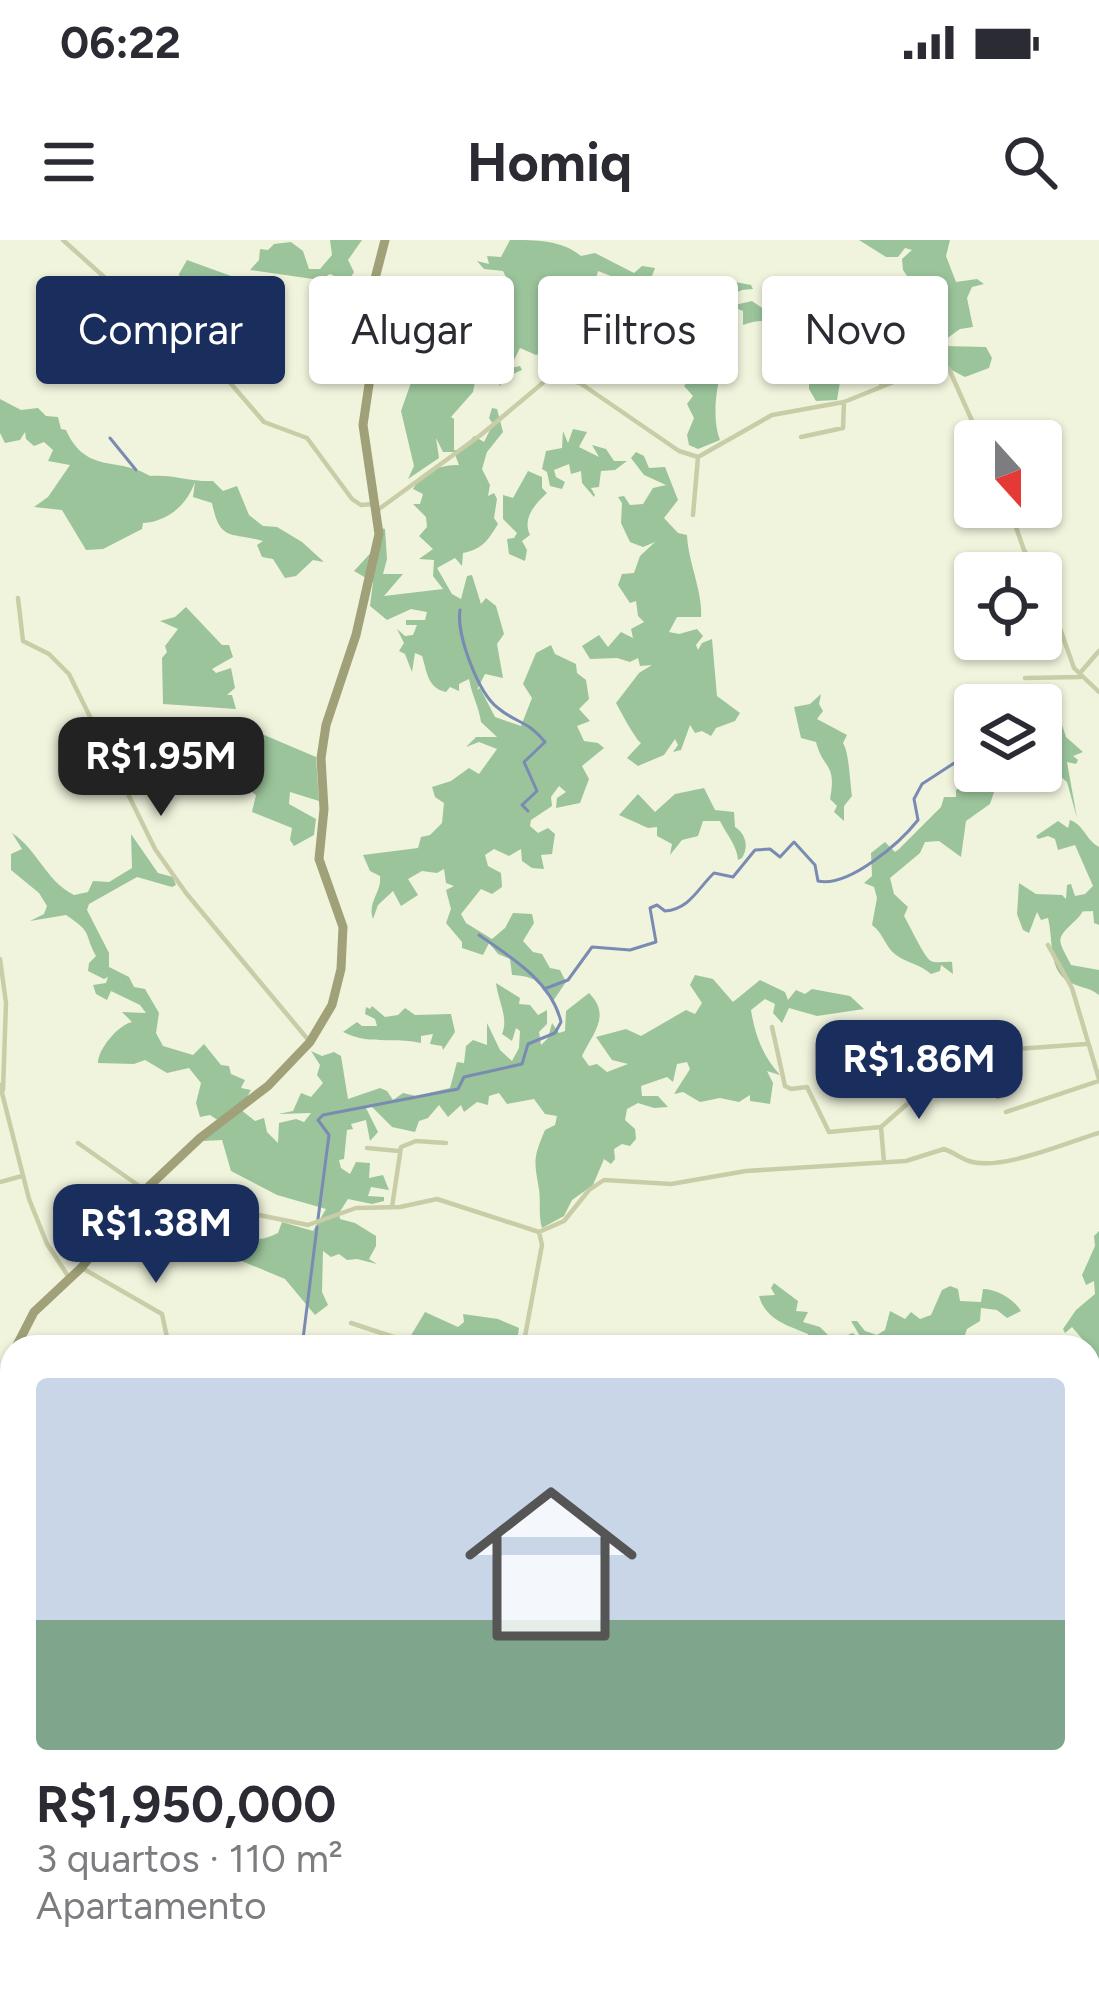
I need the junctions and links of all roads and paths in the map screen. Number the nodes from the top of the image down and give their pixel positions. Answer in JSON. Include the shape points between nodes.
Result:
{"nodes":[{"id":1,"x":63,"y":240,"type":"edge"},
{"id":2,"x":385,"y":240,"type":"edge"},
{"id":3,"x":844,"y":402,"type":"junction"},
{"id":4,"x":972,"y":420,"type":"edge"},
{"id":5,"x":801,"y":437,"type":"dead end"},
{"id":6,"x":698,"y":457,"type":"junction"},
{"id":7,"x":374,"y":508,"type":"junction"},
{"id":8,"x":693,"y":514,"type":"dead end"},
{"id":9,"x":18,"y":598,"type":"dead end"},
{"id":10,"x":1062,"y":635,"type":"edge"},
{"id":11,"x":1099,"y":651,"type":"edge"},
{"id":12,"x":1080,"y":675,"type":"junction"},
{"id":13,"x":1025,"y":678,"type":"dead end"},
{"id":14,"x":1099,"y":692,"type":"edge"},
{"id":15,"x":1048,"y":945,"type":"dead end"},
{"id":16,"x":0,"y":959,"type":"edge"},
{"id":17,"x":772,"y":1027,"type":"dead end"},
{"id":18,"x":310,"y":1042,"type":"junction"},
{"id":19,"x":1086,"y":1044,"type":"junction"},
{"id":20,"x":1099,"y":1080,"type":"edge"},
{"id":21,"x":2,"y":1088,"type":"edge"},
{"id":22,"x":917,"y":1088,"type":"dead end"},
{"id":23,"x":998,"y":1097,"type":"dead end"},
{"id":24,"x":1006,"y":1112,"type":"dead end"},
{"id":25,"x":881,"y":1127,"type":"junction"},
{"id":26,"x":1099,"y":1132,"type":"edge"},
{"id":27,"x":78,"y":1143,"type":"dead end"},
{"id":28,"x":446,"y":1144,"type":"dead end"},
{"id":29,"x":368,"y":1148,"type":"dead end"},
{"id":30,"x":399,"y":1151,"type":"junction"},
{"id":31,"x":884,"y":1162,"type":"junction"},
{"id":32,"x":22,"y":1176,"type":"junction"},
{"id":33,"x":0,"y":1182,"type":"edge"},
{"id":34,"x":149,"y":1187,"type":"junction"},
{"id":35,"x":392,"y":1207,"type":"junction"},
{"id":36,"x":539,"y":1232,"type":"junction"},
{"id":37,"x":82,"y":1268,"type":"junction"},
{"id":38,"x":70,"y":1279,"type":"junction"},
{"id":39,"x":351,"y":1323,"type":"dead end"},
{"id":40,"x":22,"y":1335,"type":"edge"},
{"id":41,"x":166,"y":1335,"type":"edge"},
{"id":42,"x":388,"y":1335,"type":"edge"},
{"id":43,"x":525,"y":1335,"type":"edge"}],
"edges":[{"from":1,"to":7,"type":"street","via":[[153,321],[200,348],[264,422],[307,438],[352,499]]},
{"from":2,"to":7,"type":"main road","via":[[371,294],[362,424]]},
{"from":3,"to":4,"type":"street","via":[[943,364]]},
{"from":3,"to":5,"type":"street","via":[[843,428]]},
{"from":3,"to":6,"type":"street","via":[[772,415]]},
{"from":6,"to":7,"type":"street","via":[[580,383],[551,376]]},
{"from":6,"to":8,"type":"street"},
{"from":7,"to":18,"type":"main road","via":[[379,534],[322,742],[319,859],[343,947],[332,1005]]},
{"from":9,"to":18,"type":"street","via":[[23,641],[69,674],[155,849]]},
{"from":10,"to":12,"type":"street"},
{"from":11,"to":12,"type":"street"},
{"from":12,"to":13,"type":"street"},
{"from":12,"to":14,"type":"street"},
{"from":15,"to":19,"type":"street","via":[[1070,982]]},
{"from":16,"to":21,"type":"street"},
{"from":17,"to":25,"type":"street","via":[[785,1086],[807,1087],[828,1132]]},
{"from":18,"to":34,"type":"main road"},
{"from":19,"to":20,"type":"street"},
{"from":19,"to":23,"type":"street","via":[[1016,1049],[1011,1065],[994,1071]]},
{"from":20,"to":24,"type":"street"},
{"from":21,"to":32,"type":"street"},
{"from":22,"to":25,"type":"street"},
{"from":25,"to":31,"type":"street"},
{"from":26,"to":31,"type":"street","via":[[993,1161],[944,1149]]},
{"from":27,"to":34,"type":"street"},
{"from":28,"to":30,"type":"street","via":[[410,1142]]},
{"from":29,"to":30,"type":"street"},
{"from":30,"to":35,"type":"street"},
{"from":31,"to":36,"type":"street","via":[[670,1184],[604,1180],[564,1221]]},
{"from":32,"to":33,"type":"street"},
{"from":32,"to":38,"type":"street","via":[[47,1244]]},
{"from":34,"to":35,"type":"street","via":[[308,1225],[356,1208]]},
{"from":34,"to":37,"type":"main road"},
{"from":35,"to":36,"type":"street","via":[[437,1199]]},
{"from":36,"to":43,"type":"street"},
{"from":37,"to":38,"type":"main road"},
{"from":37,"to":41,"type":"street","via":[[162,1314]]},
{"from":38,"to":40,"type":"main road"},
{"from":39,"to":42,"type":"street"}]}
